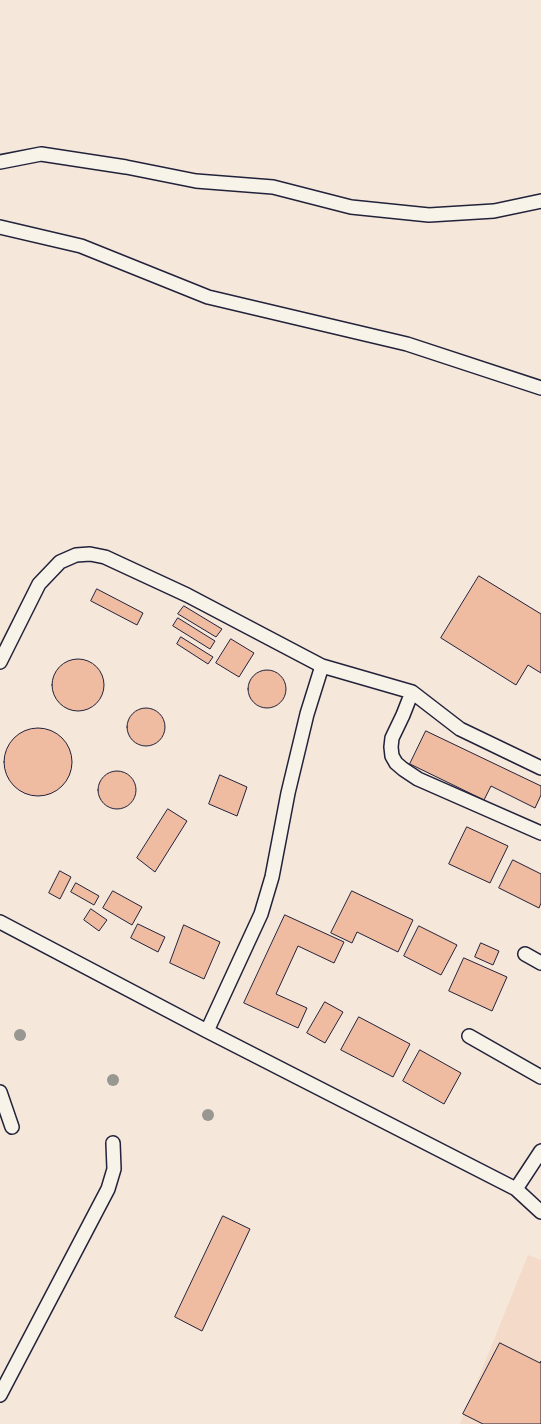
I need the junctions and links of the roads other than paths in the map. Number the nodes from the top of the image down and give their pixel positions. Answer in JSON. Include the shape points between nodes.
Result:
{"nodes":[{"id":1,"x":0,"y":162,"type":"edge"},
{"id":2,"x":541,"y":201,"type":"edge"},
{"id":3,"x":0,"y":227,"type":"edge"},
{"id":4,"x":541,"y":388,"type":"edge"},
{"id":5,"x":0,"y":662,"type":"edge"},
{"id":6,"x":322,"y":666,"type":"junction"},
{"id":7,"x":412,"y":692,"type":"junction"},
{"id":8,"x":541,"y":768,"type":"edge"},
{"id":9,"x":541,"y":833,"type":"edge"},
{"id":10,"x":0,"y":922,"type":"edge"},
{"id":11,"x":525,"y":954,"type":"dead end"},
{"id":12,"x":541,"y":963,"type":"edge"},
{"id":13,"x":206,"y":1031,"type":"junction"},
{"id":14,"x":469,"y":1036,"type":"dead end"},
{"id":15,"x":541,"y":1078,"type":"edge"},
{"id":16,"x":0,"y":1092,"type":"edge"},
{"id":17,"x":12,"y":1127,"type":"dead end"},
{"id":18,"x":113,"y":1143,"type":"dead end"},
{"id":19,"x":541,"y":1151,"type":"edge"},
{"id":20,"x":516,"y":1189,"type":"junction"},
{"id":21,"x":541,"y":1212,"type":"edge"},
{"id":22,"x":0,"y":1395,"type":"edge"}],
"edges":[{"from":1,"to":2,"type":"lane","via":[[41,154],[196,180],[274,187],[351,207],[429,215],[494,211]]},
{"from":3,"to":4,"type":"lane","via":[[81,246],[208,297],[408,344]]},
{"from":5,"to":6,"type":"lane","via":[[39,584],[60,562],[76,554],[90,554],[106,558],[187,595]]},
{"from":6,"to":7,"type":"lane"},
{"from":6,"to":13,"type":"lane","via":[[305,721],[272,877],[261,914]]},
{"from":7,"to":8,"type":"lane","via":[[460,729]]},
{"from":7,"to":9,"type":"lane","via":[[392,738],[390,747],[396,762],[418,779]]},
{"from":10,"to":13,"type":"lane"},
{"from":11,"to":12,"type":"lane"},
{"from":13,"to":20,"type":"lane"},
{"from":14,"to":15,"type":"lane"},
{"from":16,"to":17,"type":"lane"},
{"from":18,"to":22,"type":"lane","via":[[114,1168],[108,1189]]},
{"from":19,"to":20,"type":"lane"},
{"from":20,"to":21,"type":"lane"}]}
